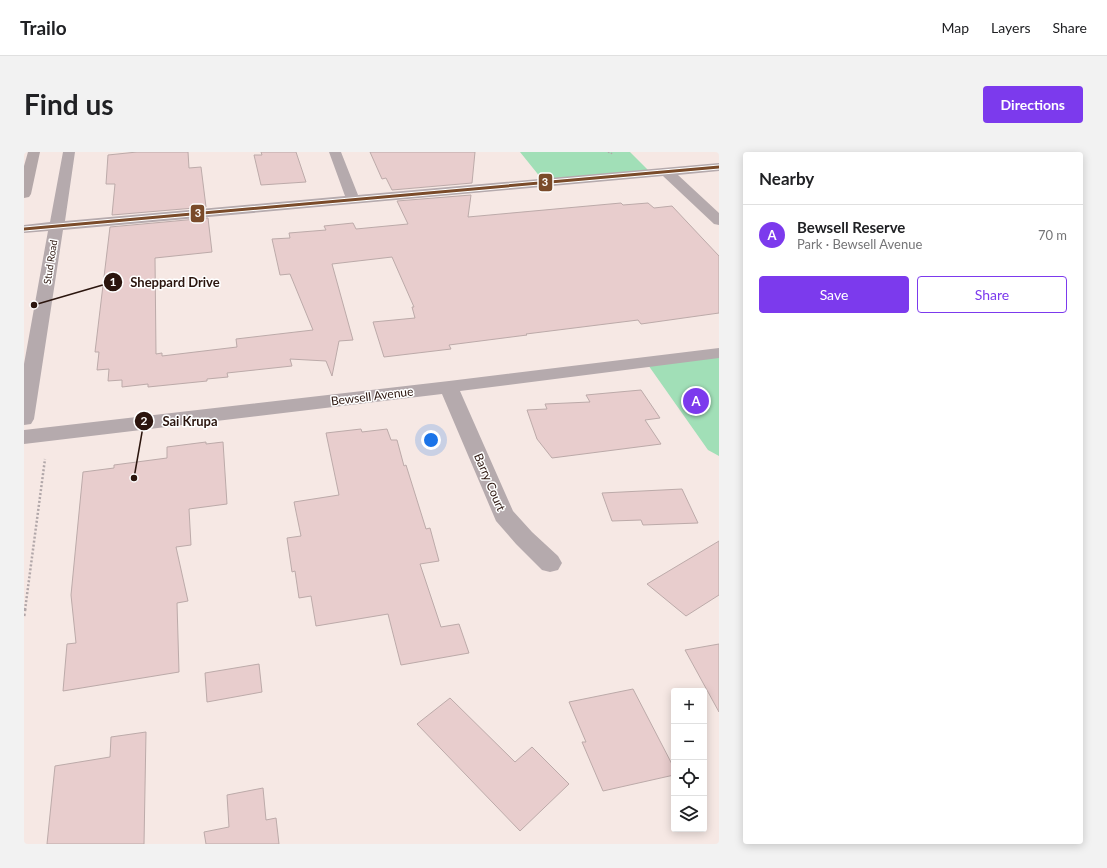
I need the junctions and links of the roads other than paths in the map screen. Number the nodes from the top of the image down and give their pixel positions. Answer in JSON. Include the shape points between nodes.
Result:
{"nodes":[{"id":1,"x":34,"y":152,"type":"edge"},
{"id":2,"x":69,"y":152,"type":"edge"},
{"id":3,"x":335,"y":152,"type":"edge"},
{"id":4,"x":719,"y":167,"type":"edge"},
{"id":5,"x":667,"y":172,"type":"junction"},
{"id":6,"x":24,"y":194,"type":"edge"},
{"id":7,"x":353,"y":199,"type":"junction"},
{"id":8,"x":719,"y":222,"type":"edge"},
{"id":9,"x":56,"y":226,"type":"junction"},
{"id":10,"x":24,"y":229,"type":"edge"},
{"id":11,"x":719,"y":353,"type":"edge"},
{"id":12,"x":449,"y":387,"type":"junction"},
{"id":13,"x":24,"y":419,"type":"edge"},
{"id":14,"x":24,"y":437,"type":"edge"},
{"id":15,"x":550,"y":563,"type":"dead end"}],
"edges":[{"from":1,"to":6,"type":"highway"},
{"from":2,"to":9,"type":"street","name":"Stud Road"},
{"from":3,"to":7,"type":"street"},
{"from":4,"to":5,"type":"street"},
{"from":5,"to":7,"type":"street"},
{"from":5,"to":8,"type":"street"},
{"from":7,"to":9,"type":"street"},
{"from":9,"to":10,"type":"street"},
{"from":9,"to":13,"type":"street","name":"Stud Road"},
{"from":11,"to":12,"type":"street","name":"Bewsell Avenue"},
{"from":12,"to":14,"type":"street","name":"Bewsell Avenue"},
{"from":12,"to":15,"type":"street","name":"Barry Court","via":[[504,515]]}]}
